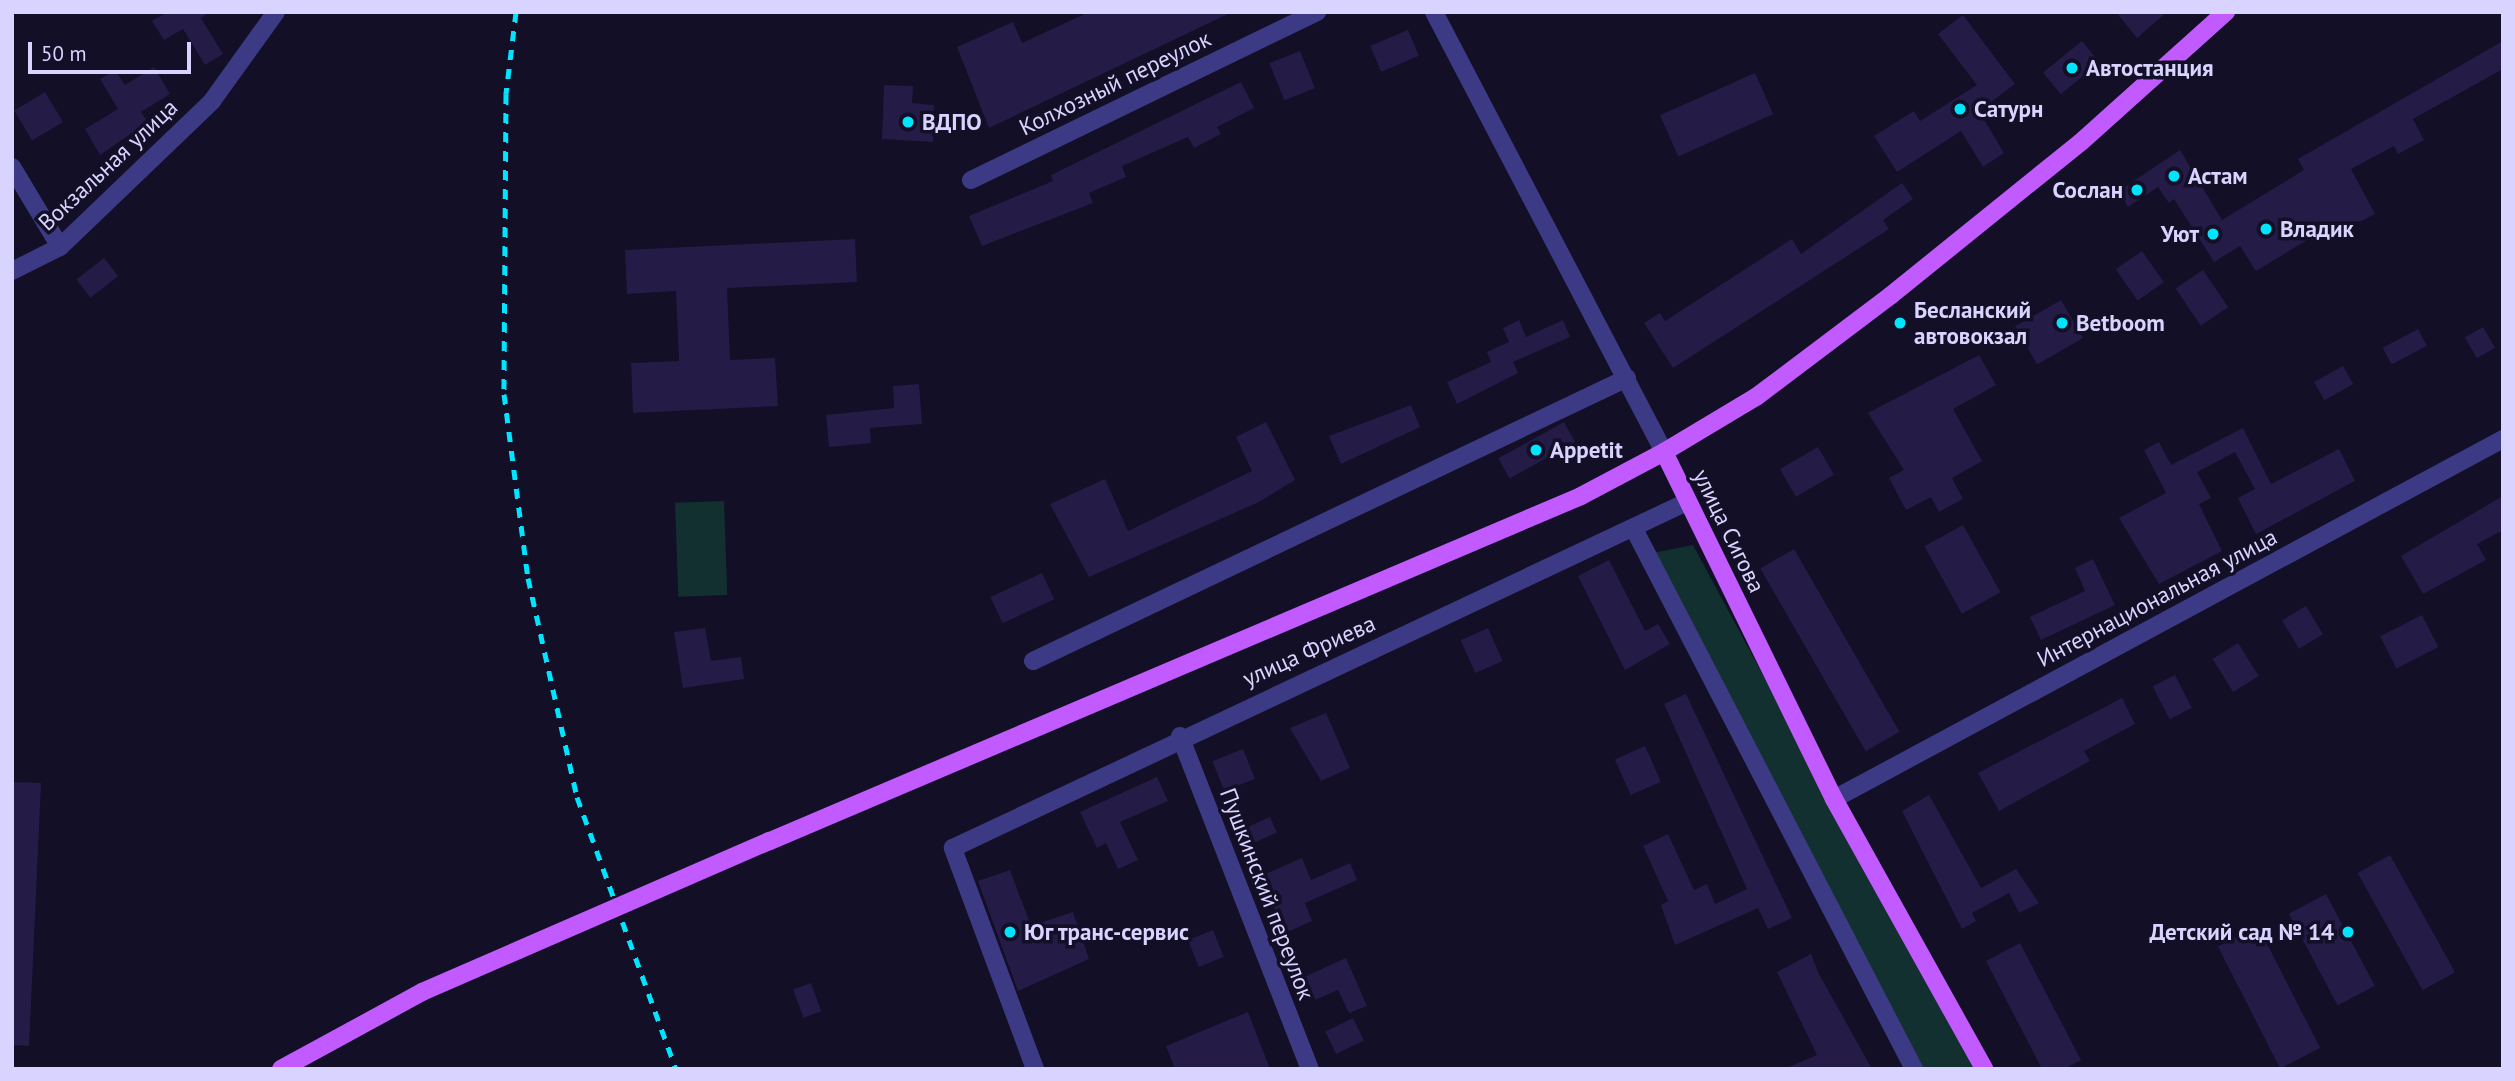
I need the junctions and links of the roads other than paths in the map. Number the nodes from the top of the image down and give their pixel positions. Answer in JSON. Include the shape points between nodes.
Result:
{"nodes":[{"id":1,"x":276,"y":12,"type":"edge"},
{"id":2,"x":1317,"y":12,"type":"edge"},
{"id":3,"x":1434,"y":12,"type":"edge"},
{"id":4,"x":2226,"y":12,"type":"edge"},
{"id":5,"x":12,"y":167,"type":"edge"},
{"id":6,"x":971,"y":180,"type":"dead end"},
{"id":7,"x":60,"y":247,"type":"junction"},
{"id":8,"x":12,"y":271,"type":"edge"},
{"id":9,"x":1627,"y":378,"type":"junction"},
{"id":10,"x":2503,"y":439,"type":"edge"},
{"id":11,"x":1664,"y":452,"type":"junction"},
{"id":12,"x":1687,"y":502,"type":"junction"},
{"id":13,"x":1634,"y":529,"type":"junction"},
{"id":14,"x":1033,"y":661,"type":"dead end"},
{"id":15,"x":1180,"y":736,"type":"junction"},
{"id":16,"x":1835,"y":799,"type":"junction"},
{"id":17,"x":281,"y":1069,"type":"edge"},
{"id":18,"x":1035,"y":1069,"type":"edge"},
{"id":19,"x":1310,"y":1069,"type":"edge"},
{"id":20,"x":1914,"y":1069,"type":"edge"},
{"id":21,"x":1984,"y":1069,"type":"edge"}],
"edges":[{"from":1,"to":7,"type":"street","name":"Вокзальная улица","via":[[212,101]]},
{"from":2,"to":6,"type":"street","name":"Колхозный переулок"},
{"from":3,"to":9,"type":"street","name":"улица Сигова"},
{"from":4,"to":11,"type":"main road","via":[[2081,142],[1891,296],[1756,397]]},
{"from":5,"to":7,"type":"street"},
{"from":7,"to":8,"type":"street","name":"Вокзальная улица"},
{"from":9,"to":11,"type":"street","name":"улица Сигова"},
{"from":9,"to":14,"type":"street"},
{"from":10,"to":16,"type":"street","name":"Интернациональная улица"},
{"from":11,"to":12,"type":"main road","name":"улица Сигова"},
{"from":11,"to":17,"type":"main road","bridge":true,"via":[[1581,496],[422,992]]},
{"from":12,"to":13,"type":"street","name":"улица Фриева"},
{"from":12,"to":16,"type":"main road","name":"улица Сигова"},
{"from":13,"to":15,"type":"street","name":"улица Фриева"},
{"from":13,"to":20,"type":"street"},
{"from":15,"to":18,"type":"street","name":"улица Фриева","via":[[953,848]]},
{"from":15,"to":19,"type":"street","name":"Пушкинский переулок"},
{"from":16,"to":21,"type":"main road","name":"улица Сигова"}]}
